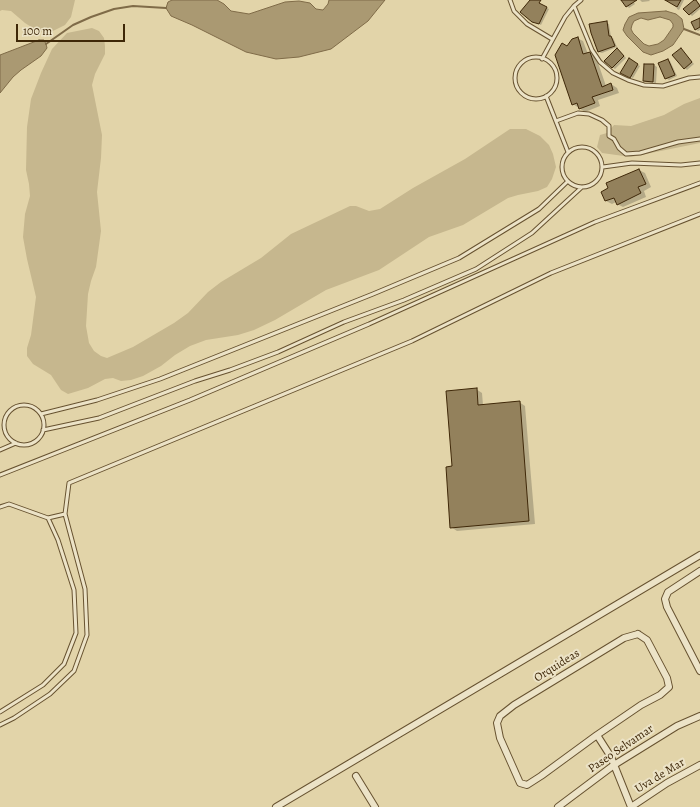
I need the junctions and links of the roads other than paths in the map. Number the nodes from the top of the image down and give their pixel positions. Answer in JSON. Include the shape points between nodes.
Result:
{"nodes":[{"id":1,"x":510,"y":0,"type":"edge"},
{"id":2,"x":579,"y":1,"type":"edge"},
{"id":3,"x":574,"y":6,"type":"junction"},
{"id":4,"x":552,"y":39,"type":"junction"},
{"id":5,"x":542,"y":59,"type":"junction"},
{"id":6,"x":700,"y":77,"type":"edge"},
{"id":7,"x":546,"y":96,"type":"junction"},
{"id":8,"x":556,"y":121,"type":"junction"},
{"id":9,"x":700,"y":139,"type":"edge"},
{"id":10,"x":568,"y":152,"type":"junction"},
{"id":11,"x":700,"y":163,"type":"edge"},
{"id":12,"x":602,"y":167,"type":"junction"},
{"id":13,"x":568,"y":181,"type":"junction"},
{"id":14,"x":700,"y":183,"type":"edge"},
{"id":15,"x":582,"y":187,"type":"junction"},
{"id":16,"x":700,"y":214,"type":"edge"},
{"id":17,"x":41,"y":414,"type":"junction"},
{"id":18,"x":5,"y":424,"type":"junction"},
{"id":19,"x":0,"y":426,"type":"edge"},
{"id":20,"x":43,"y":430,"type":"junction"},
{"id":21,"x":16,"y":443,"type":"junction"},
{"id":22,"x":0,"y":450,"type":"edge"},
{"id":23,"x":0,"y":475,"type":"edge"},
{"id":24,"x":0,"y":507,"type":"edge"},
{"id":25,"x":65,"y":514,"type":"junction"},
{"id":26,"x":48,"y":518,"type":"junction"},
{"id":27,"x":700,"y":555,"type":"edge"},
{"id":28,"x":700,"y":571,"type":"edge"},
{"id":29,"x":700,"y":671,"type":"edge"},
{"id":30,"x":0,"y":712,"type":"edge"},
{"id":31,"x":700,"y":716,"type":"edge"},
{"id":32,"x":0,"y":725,"type":"edge"},
{"id":33,"x":596,"y":736,"type":"junction"},
{"id":34,"x":613,"y":762,"type":"junction"},
{"id":35,"x":700,"y":765,"type":"edge"},
{"id":36,"x":356,"y":776,"type":"dead end"},
{"id":37,"x":276,"y":807,"type":"edge"},
{"id":38,"x":375,"y":807,"type":"edge"},
{"id":39,"x":558,"y":807,"type":"edge"},
{"id":40,"x":631,"y":807,"type":"edge"}],
"edges":[{"from":1,"to":4,"type":"lane","via":[[514,10],[527,24]]},
{"from":2,"to":3,"type":"lane"},
{"from":3,"to":4,"type":"lane"},
{"from":3,"to":6,"type":"lane","via":[[592,50],[612,73],[644,85],[663,86]]},
{"from":4,"to":5,"type":"lane"},
{"from":5,"to":7,"type":"lane","via":[[551,64],[557,76],[554,90]]},
{"from":5,"to":7,"type":"lane","via":[[532,58],[520,65],[516,77],[519,90],[523,94],[535,99]]},
{"from":7,"to":8,"type":"lane"},
{"from":8,"to":9,"type":"lane","via":[[578,113],[589,114],[602,120],[609,126],[609,136],[626,154]]},
{"from":8,"to":10,"type":"lane"},
{"from":10,"to":12,"type":"lane","via":[[580,146],[587,147],[598,154],[602,160]]},
{"from":10,"to":13,"type":"lane","via":[[562,163],[562,170]]},
{"from":11,"to":12,"type":"lane","via":[[632,163]]},
{"from":12,"to":15,"type":"lane","via":[[598,180]]},
{"from":13,"to":15,"type":"lane"},
{"from":13,"to":17,"type":"lane","via":[[539,209],[458,258],[160,379],[97,400]]},
{"from":14,"to":23,"type":"lane","via":[[595,222],[369,324],[190,400]]},
{"from":15,"to":20,"type":"lane","via":[[532,233],[476,269],[344,322],[278,352],[99,418]]},
{"from":16,"to":25,"type":"lane","via":[[551,273],[412,341],[69,483]]},
{"from":17,"to":18,"type":"lane","via":[[32,406],[20,406],[9,412]]},
{"from":17,"to":20,"type":"lane"},
{"from":18,"to":19,"type":"lane"},
{"from":18,"to":21,"type":"lane","via":[[8,435]]},
{"from":20,"to":21,"type":"lane","via":[[36,441],[29,444]]},
{"from":21,"to":22,"type":"lane"},
{"from":24,"to":26,"type":"lane","via":[[9,504]]},
{"from":25,"to":26,"type":"lane"},
{"from":25,"to":32,"type":"lane","via":[[85,589],[87,635],[74,671],[50,694]]},
{"from":26,"to":30,"type":"lane","via":[[74,590],[76,633],[64,664],[43,685]]},
{"from":27,"to":37,"type":"street"},
{"from":28,"to":29,"type":"street","via":[[668,592],[665,599]]},
{"from":31,"to":34,"type":"street","name":"Paseo Selvamar"},
{"from":33,"to":33,"type":"street","name":"Orquideas","via":[[669,687],[667,678],[647,640],[638,634],[624,638],[514,706],[500,716],[497,723],[500,738],[520,783],[527,784]]},
{"from":33,"to":34,"type":"street"},
{"from":34,"to":39,"type":"street","name":"Paseo Selvamar"},
{"from":34,"to":40,"type":"street","name":"Uva de Mar"},
{"from":35,"to":40,"type":"street","name":"Uva de Mar"},
{"from":36,"to":38,"type":"street"}]}
